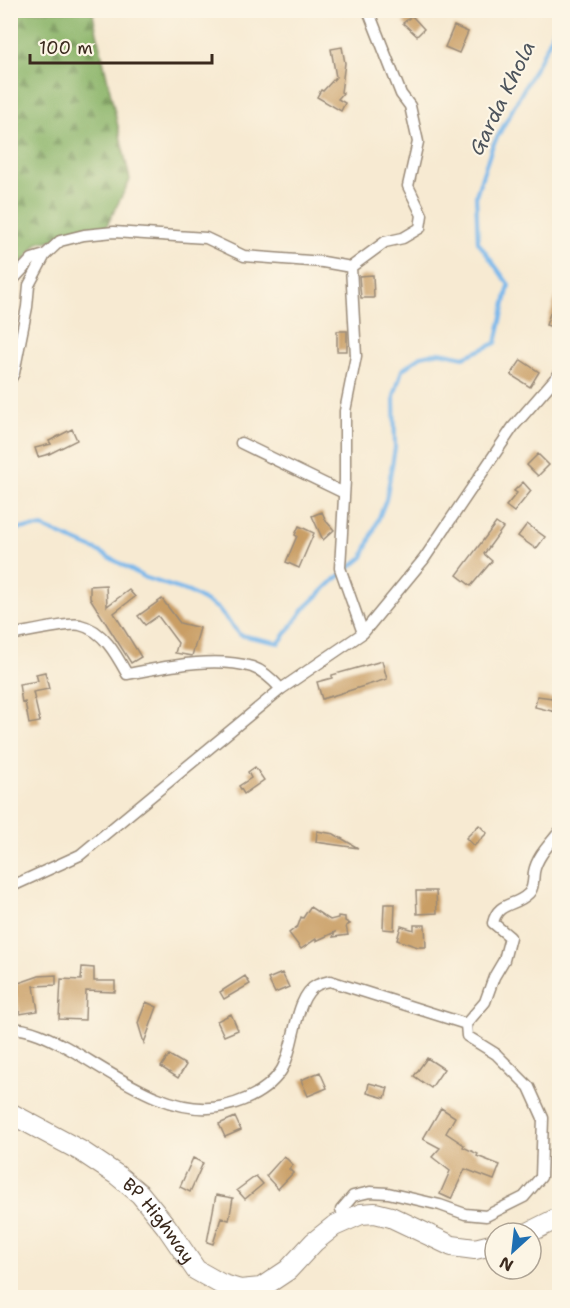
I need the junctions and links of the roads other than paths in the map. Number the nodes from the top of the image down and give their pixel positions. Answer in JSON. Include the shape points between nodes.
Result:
{"nodes":[{"id":1,"x":368,"y":10,"type":"edge"},
{"id":2,"x":45,"y":255,"type":"junction"},
{"id":3,"x":351,"y":267,"type":"junction"},
{"id":4,"x":10,"y":283,"type":"edge"},
{"id":5,"x":560,"y":373,"type":"edge"},
{"id":6,"x":10,"y":380,"type":"edge"},
{"id":7,"x":241,"y":443,"type":"dead end"},
{"id":8,"x":344,"y":493,"type":"junction"},
{"id":9,"x":363,"y":633,"type":"junction"},
{"id":10,"x":10,"y":635,"type":"edge"},
{"id":11,"x":281,"y":689,"type":"junction"},
{"id":12,"x":560,"y":831,"type":"edge"},
{"id":13,"x":10,"y":887,"type":"edge"},
{"id":14,"x":466,"y":1024,"type":"junction"},
{"id":15,"x":10,"y":1028,"type":"edge"},
{"id":16,"x":10,"y":1113,"type":"edge"},
{"id":17,"x":560,"y":1216,"type":"edge"},
{"id":18,"x":348,"y":1218,"type":"junction"},
{"id":19,"x":543,"y":1225,"type":"edge"},
{"id":20,"x":483,"y":1247,"type":"edge"}],
"edges":[{"from":1,"to":3,"type":"street","via":[[401,94],[410,106],[418,142],[408,186],[422,222],[420,228],[385,242]]},
{"from":2,"to":3,"type":"street","via":[[60,241],[114,232],[206,238],[244,256]]},
{"from":2,"to":4,"type":"street","via":[[32,259]]},
{"from":2,"to":6,"type":"street","via":[[29,285]]},
{"from":3,"to":8,"type":"street","via":[[356,356],[345,411]]},
{"from":5,"to":9,"type":"street","via":[[513,427],[424,559]]},
{"from":7,"to":8,"type":"street"},
{"from":8,"to":9,"type":"street","via":[[340,568]]},
{"from":9,"to":11,"type":"street"},
{"from":10,"to":11,"type":"street","via":[[78,624],[99,634],[127,674],[224,663],[253,667]]},
{"from":11,"to":13,"type":"street","via":[[80,855]]},
{"from":12,"to":14,"type":"street","via":[[538,859],[529,894],[495,914],[493,923],[510,937],[504,960],[485,1002]]},
{"from":14,"to":15,"type":"street","via":[[330,981],[315,986],[303,1003],[281,1071],[260,1093],[213,1109],[182,1106],[134,1087],[44,1035]]},
{"from":14,"to":18,"type":"street","via":[[467,1036],[496,1054],[529,1087],[543,1118],[541,1177],[524,1197],[486,1216],[370,1192],[353,1196],[341,1210]]},
{"from":16,"to":18,"type":"highway","name":"BP Highway","via":[[117,1175],[140,1194],[196,1270],[240,1290],[261,1288],[288,1270],[314,1242]]},
{"from":17,"to":19,"type":"highway"},
{"from":18,"to":20,"type":"highway","name":"BP Highway","via":[[375,1213],[453,1246]]}]}
